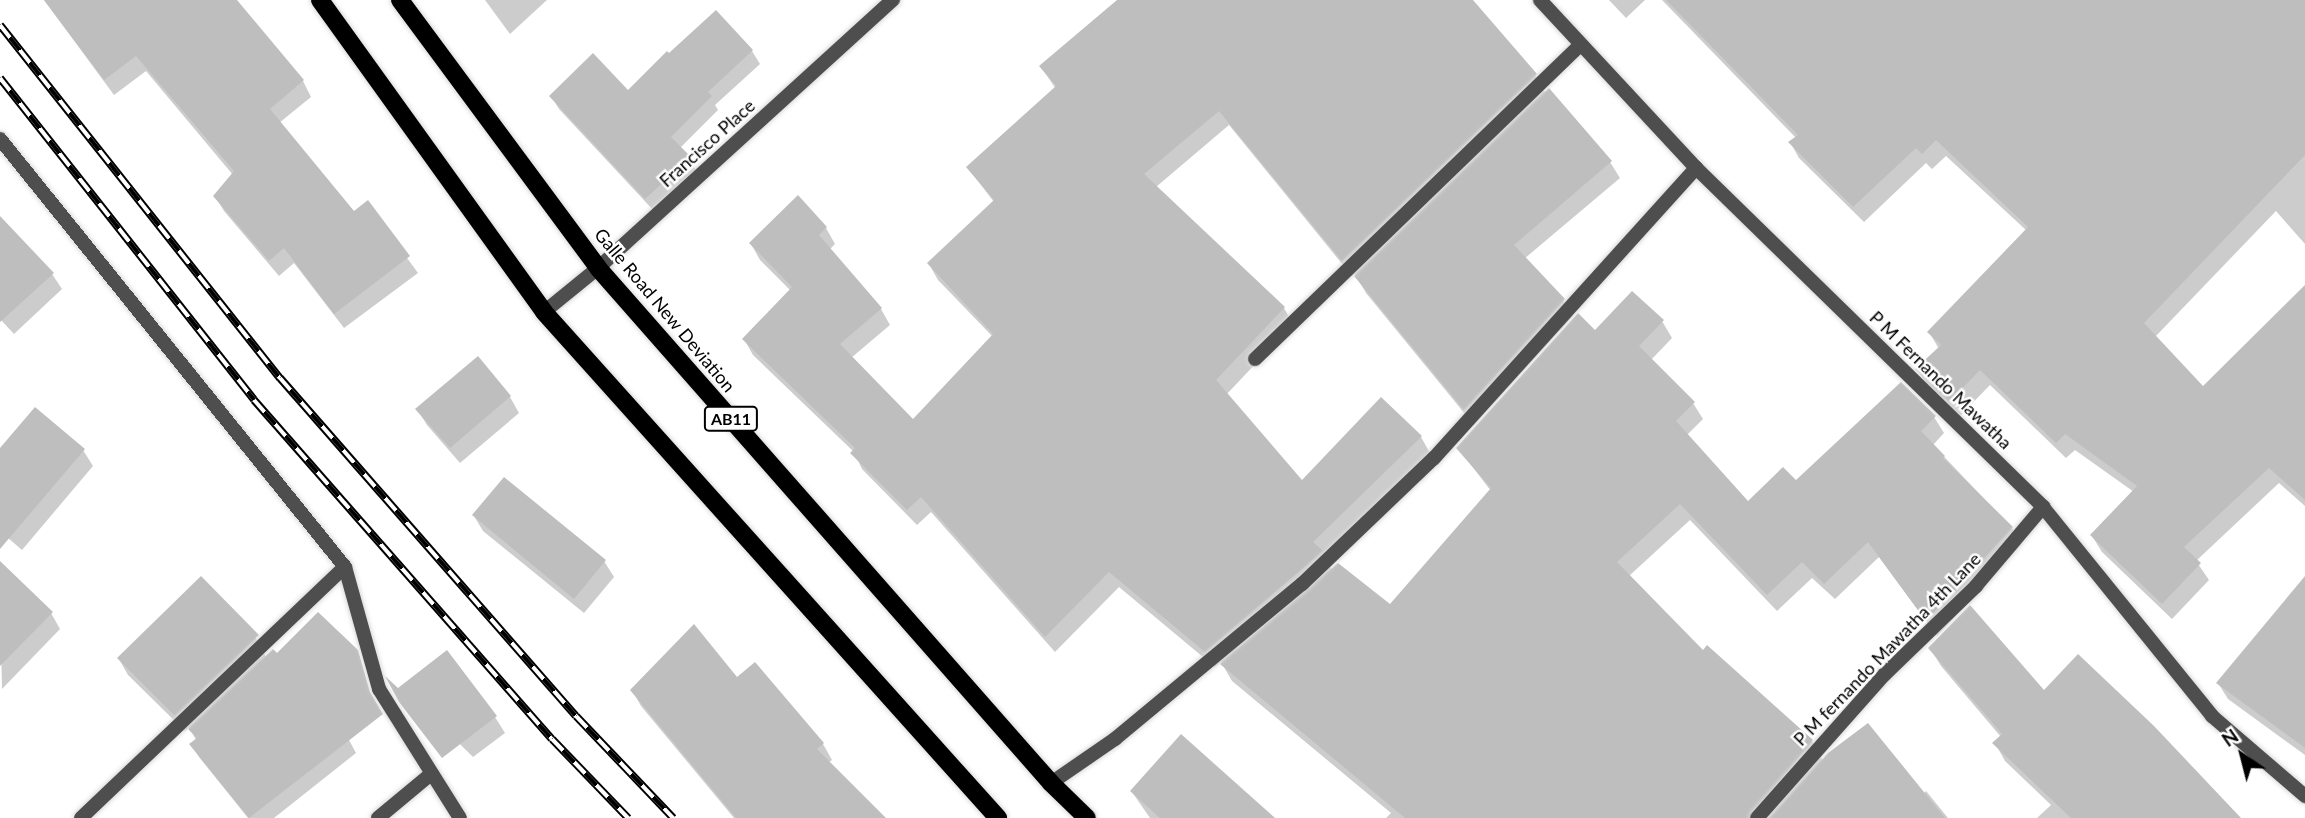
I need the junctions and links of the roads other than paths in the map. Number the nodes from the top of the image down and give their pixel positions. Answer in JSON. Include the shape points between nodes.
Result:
{"nodes":[{"id":1,"x":320,"y":0,"type":"edge"},
{"id":2,"x":400,"y":0,"type":"edge"},
{"id":3,"x":892,"y":0,"type":"edge"},
{"id":4,"x":1540,"y":0,"type":"edge"},
{"id":5,"x":1581,"y":44,"type":"junction"},
{"id":6,"x":0,"y":139,"type":"edge"},
{"id":7,"x":1696,"y":168,"type":"junction"},
{"id":8,"x":598,"y":268,"type":"junction"},
{"id":9,"x":544,"y":312,"type":"junction"},
{"id":10,"x":1255,"y":359,"type":"dead end"},
{"id":11,"x":2043,"y":507,"type":"junction"},
{"id":12,"x":345,"y":567,"type":"junction"},
{"id":13,"x":431,"y":774,"type":"junction"},
{"id":14,"x":1051,"y":783,"type":"junction"},
{"id":15,"x":2305,"y":796,"type":"edge"},
{"id":16,"x":81,"y":818,"type":"edge"},
{"id":17,"x":378,"y":818,"type":"edge"},
{"id":18,"x":460,"y":818,"type":"edge"},
{"id":19,"x":998,"y":818,"type":"edge"},
{"id":20,"x":1087,"y":818,"type":"edge"},
{"id":21,"x":1757,"y":818,"type":"edge"}],
"edges":[{"from":1,"to":9,"type":"main road"},
{"from":2,"to":8,"type":"main road","name":"Galle Road New Deviation","number":"AB11"},
{"from":3,"to":8,"type":"street","name":"Francisco Place"},
{"from":4,"to":5,"type":"street","name":"P M Fernando Mawatha"},
{"from":5,"to":7,"type":"street","name":"P M Fernando Mawatha"},
{"from":5,"to":10,"type":"street"},
{"from":6,"to":12,"type":"street"},
{"from":7,"to":11,"type":"street","name":"P M Fernando Mawatha"},
{"from":7,"to":14,"type":"street","via":[[1434,457],[1302,584],[1115,739]]},
{"from":8,"to":9,"type":"street","name":"Francisco Place"},
{"from":8,"to":14,"type":"main road","name":"Galle Road New Deviation","number":"AB11"},
{"from":9,"to":19,"type":"main road"},
{"from":11,"to":15,"type":"street","name":"P M Fernando Mawatha","via":[[2212,716]]},
{"from":11,"to":21,"type":"street","name":"P M fernando Mawatha 4th Lane","via":[[1976,586],[1885,674]]},
{"from":12,"to":13,"type":"street","via":[[379,689]]},
{"from":12,"to":16,"type":"street"},
{"from":13,"to":17,"type":"street"},
{"from":13,"to":18,"type":"street"},
{"from":14,"to":20,"type":"main road","name":"Galle Road New Deviation","number":"AB11"}]}
